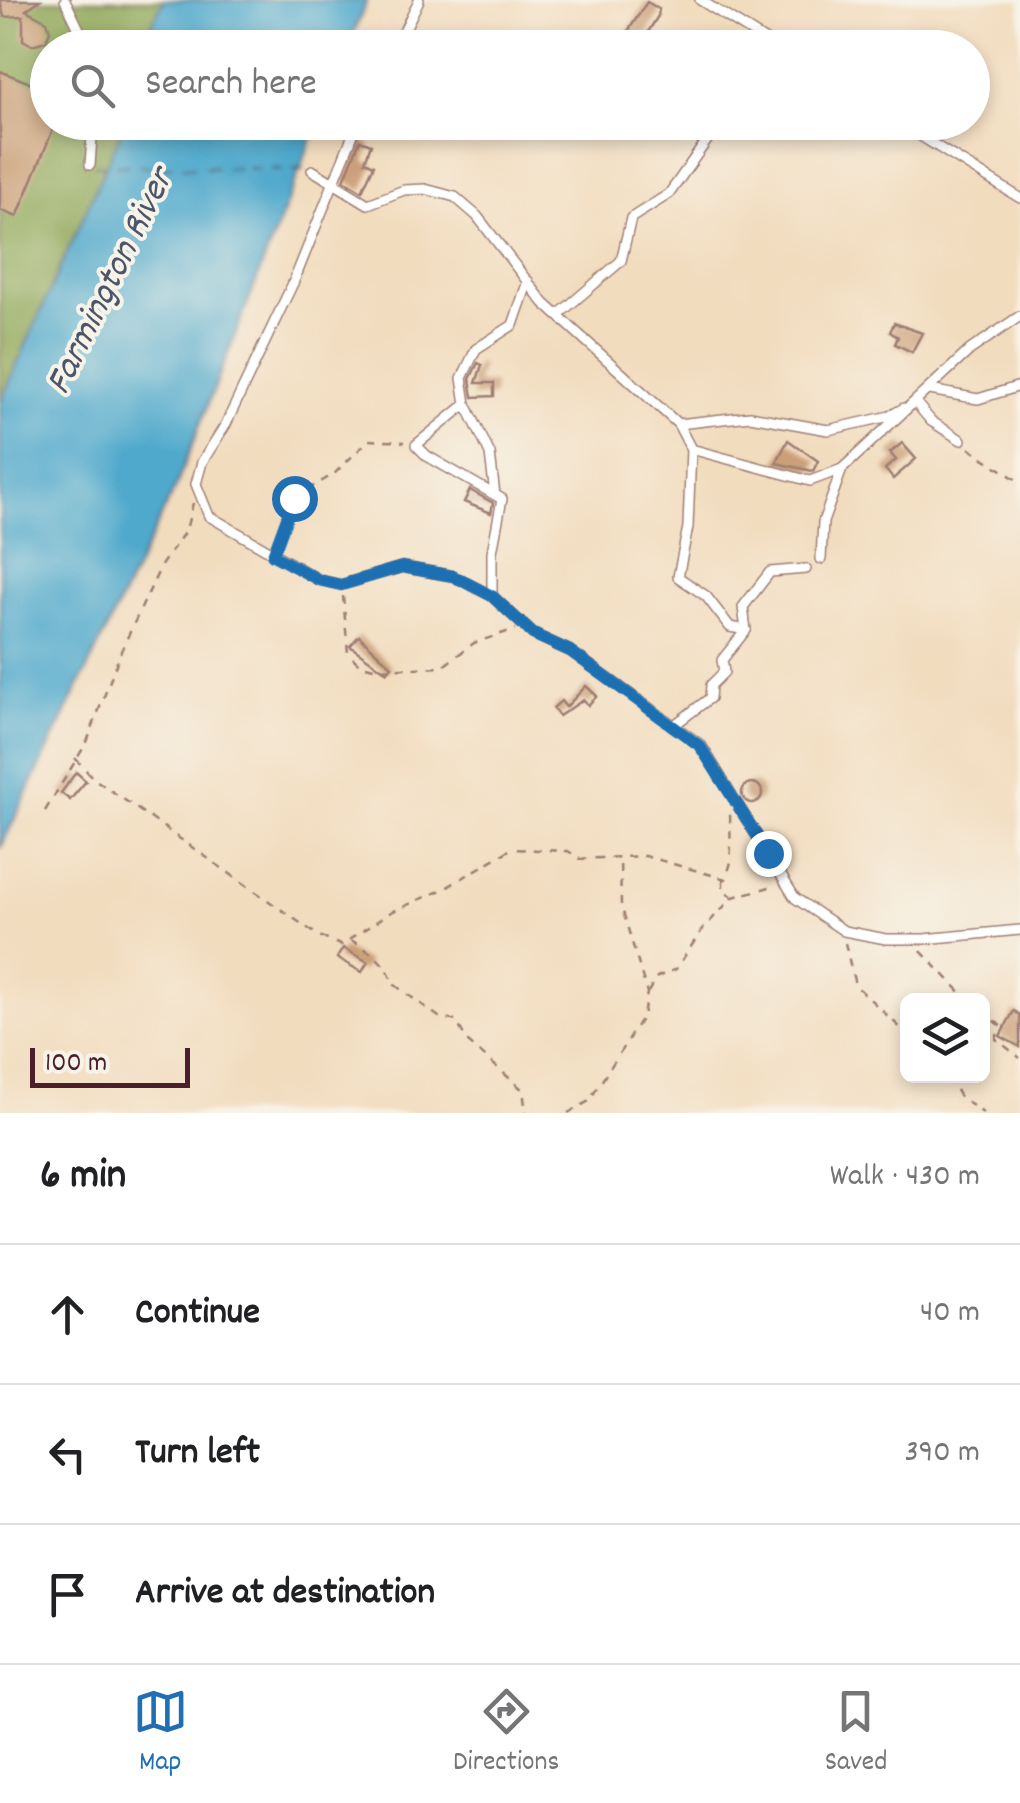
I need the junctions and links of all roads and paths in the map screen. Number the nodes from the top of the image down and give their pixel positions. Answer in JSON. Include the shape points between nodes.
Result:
{"nodes":[{"id":1,"x":65,"y":0,"type":"edge"},
{"id":2,"x":419,"y":0,"type":"edge"},
{"id":3,"x":700,"y":0,"type":"edge"},
{"id":4,"x":79,"y":30,"type":"edge"},
{"id":5,"x":404,"y":30,"type":"edge"},
{"id":6,"x":748,"y":30,"type":"edge"},
{"id":7,"x":92,"y":140,"type":"edge"},
{"id":8,"x":351,"y":140,"type":"edge"},
{"id":9,"x":707,"y":140,"type":"edge"},
{"id":10,"x":927,"y":140,"type":"edge"},
{"id":11,"x":90,"y":165,"type":"dead end"},
{"id":12,"x":312,"y":170,"type":"dead end"},
{"id":13,"x":332,"y":186,"type":"junction"},
{"id":14,"x":1020,"y":198,"type":"edge"},
{"id":15,"x":528,"y":281,"type":"junction"},
{"id":16,"x":558,"y":315,"type":"junction"},
{"id":17,"x":1020,"y":316,"type":"edge"},
{"id":18,"x":1020,"y":386,"type":"edge"},
{"id":19,"x":930,"y":390,"type":"junction"},
{"id":20,"x":466,"y":404,"type":"junction"},
{"id":21,"x":914,"y":405,"type":"junction"},
{"id":22,"x":678,"y":424,"type":"junction"},
{"id":23,"x":961,"y":440,"type":"joint"},
{"id":24,"x":416,"y":445,"type":"junction"},
{"id":25,"x":691,"y":449,"type":"junction"},
{"id":26,"x":842,"y":469,"type":"junction"},
{"id":27,"x":1020,"y":482,"type":"edge"},
{"id":28,"x":196,"y":484,"type":"junction"},
{"id":29,"x":495,"y":495,"type":"junction"},
{"id":30,"x":273,"y":555,"type":"junction"},
{"id":31,"x":821,"y":559,"type":"dead end"},
{"id":32,"x":806,"y":569,"type":"dead end"},
{"id":33,"x":341,"y":585,"type":"junction"},
{"id":34,"x":492,"y":596,"type":"junction"},
{"id":35,"x":524,"y":626,"type":"junction"},
{"id":36,"x":746,"y":630,"type":"junction"},
{"id":37,"x":673,"y":726,"type":"junction"},
{"id":38,"x":76,"y":758,"type":"junction"},
{"id":39,"x":731,"y":794,"type":"junction"},
{"id":40,"x":45,"y":811,"type":"dead end"},
{"id":41,"x":620,"y":857,"type":"junction"},
{"id":42,"x":723,"y":878,"type":"junction"},
{"id":43,"x":785,"y":881,"type":"junction"},
{"id":44,"x":733,"y":896,"type":"junction"},
{"id":45,"x":1020,"y":930,"type":"edge"},
{"id":46,"x":844,"y":932,"type":"junction"},
{"id":47,"x":350,"y":939,"type":"junction"},
{"id":48,"x":909,"y":939,"type":"junction"},
{"id":49,"x":648,"y":993,"type":"junction"},
{"id":50,"x":962,"y":993,"type":"edge"},
{"id":51,"x":990,"y":1017,"type":"edge"},
{"id":52,"x":900,"y":1027,"type":"edge"},
{"id":53,"x":1020,"y":1058,"type":"edge"},
{"id":54,"x":952,"y":1083,"type":"edge"},
{"id":55,"x":526,"y":1113,"type":"edge"},
{"id":56,"x":568,"y":1113,"type":"edge"},
{"id":57,"x":983,"y":1113,"type":"edge"}],
"edges":[{"from":1,"to":4,"type":"street"},
{"from":2,"to":5,"type":"street"},
{"from":3,"to":6,"type":"street"},
{"from":7,"to":11,"type":"street"},
{"from":8,"to":13,"type":"street"},
{"from":9,"to":16,"type":"street","via":[[669,194],[631,218],[621,261]]},
{"from":10,"to":14,"type":"street"},
{"from":12,"to":13,"type":"street"},
{"from":13,"to":15,"type":"street","via":[[368,204],[404,190],[455,197]]},
{"from":13,"to":28,"type":"street","via":[[294,282]]},
{"from":15,"to":16,"type":"street"},
{"from":15,"to":20,"type":"street","via":[[512,324],[476,349],[462,378]]},
{"from":16,"to":22,"type":"street"},
{"from":17,"to":19,"type":"street","via":[[970,350]]},
{"from":18,"to":19,"type":"street","via":[[978,399]]},
{"from":19,"to":21,"type":"street"},
{"from":20,"to":24,"type":"street"},
{"from":20,"to":29,"type":"street","via":[[490,454]]},
{"from":21,"to":22,"type":"street","via":[[828,430],[750,416]]},
{"from":21,"to":23,"type":"street"},
{"from":21,"to":26,"type":"street"},
{"from":22,"to":25,"type":"street"},
{"from":23,"to":27,"type":"path"},
{"from":24,"to":29,"type":"street"},
{"from":24,"to":30,"type":"path","via":[[369,440],[334,474],[294,498]]},
{"from":25,"to":26,"type":"street","via":[[810,481]]},
{"from":25,"to":36,"type":"street","via":[[678,578],[706,596],[730,627]]},
{"from":26,"to":31,"type":"street","via":[[823,522]]},
{"from":28,"to":30,"type":"street","via":[[208,516]]},
{"from":28,"to":38,"type":"path","via":[[186,530],[162,564]]},
{"from":29,"to":34,"type":"street","via":[[502,499]]},
{"from":30,"to":33,"type":"street"},
{"from":32,"to":36,"type":"street","via":[[770,572],[743,607]]},
{"from":33,"to":34,"type":"street","via":[[402,567],[453,576]]},
{"from":33,"to":35,"type":"path","via":[[348,653],[359,664],[442,668],[474,643]]},
{"from":34,"to":35,"type":"street"},
{"from":35,"to":37,"type":"street"},
{"from":36,"to":37,"type":"street","via":[[722,660],[724,672],[710,698]]},
{"from":37,"to":39,"type":"street","via":[[700,746]]},
{"from":38,"to":40,"type":"path"},
{"from":38,"to":47,"type":"path","via":[[93,778],[319,936],[341,944]]},
{"from":39,"to":42,"type":"path","via":[[731,862]]},
{"from":39,"to":43,"type":"street"},
{"from":41,"to":42,"type":"path","via":[[677,862]]},
{"from":41,"to":47,"type":"path","via":[[510,849]]},
{"from":41,"to":49,"type":"path","via":[[621,905]]},
{"from":42,"to":44,"type":"path","via":[[722,890]]},
{"from":43,"to":44,"type":"path"},
{"from":43,"to":46,"type":"street","via":[[795,898]]},
{"from":44,"to":49,"type":"path","via":[[676,969],[657,977]]},
{"from":45,"to":48,"type":"street"},
{"from":46,"to":48,"type":"street"},
{"from":46,"to":52,"type":"path","via":[[855,984]]},
{"from":47,"to":55,"type":"path","via":[[373,954],[392,983],[439,1017],[456,1021],[468,1042],[523,1090]]},
{"from":48,"to":50,"type":"path"},
{"from":49,"to":56,"type":"path","via":[[644,1016],[617,1061],[589,1100]]},
{"from":51,"to":53,"type":"path","via":[[1000,1025],[996,1039]]},
{"from":54,"to":57,"type":"path"}]}
